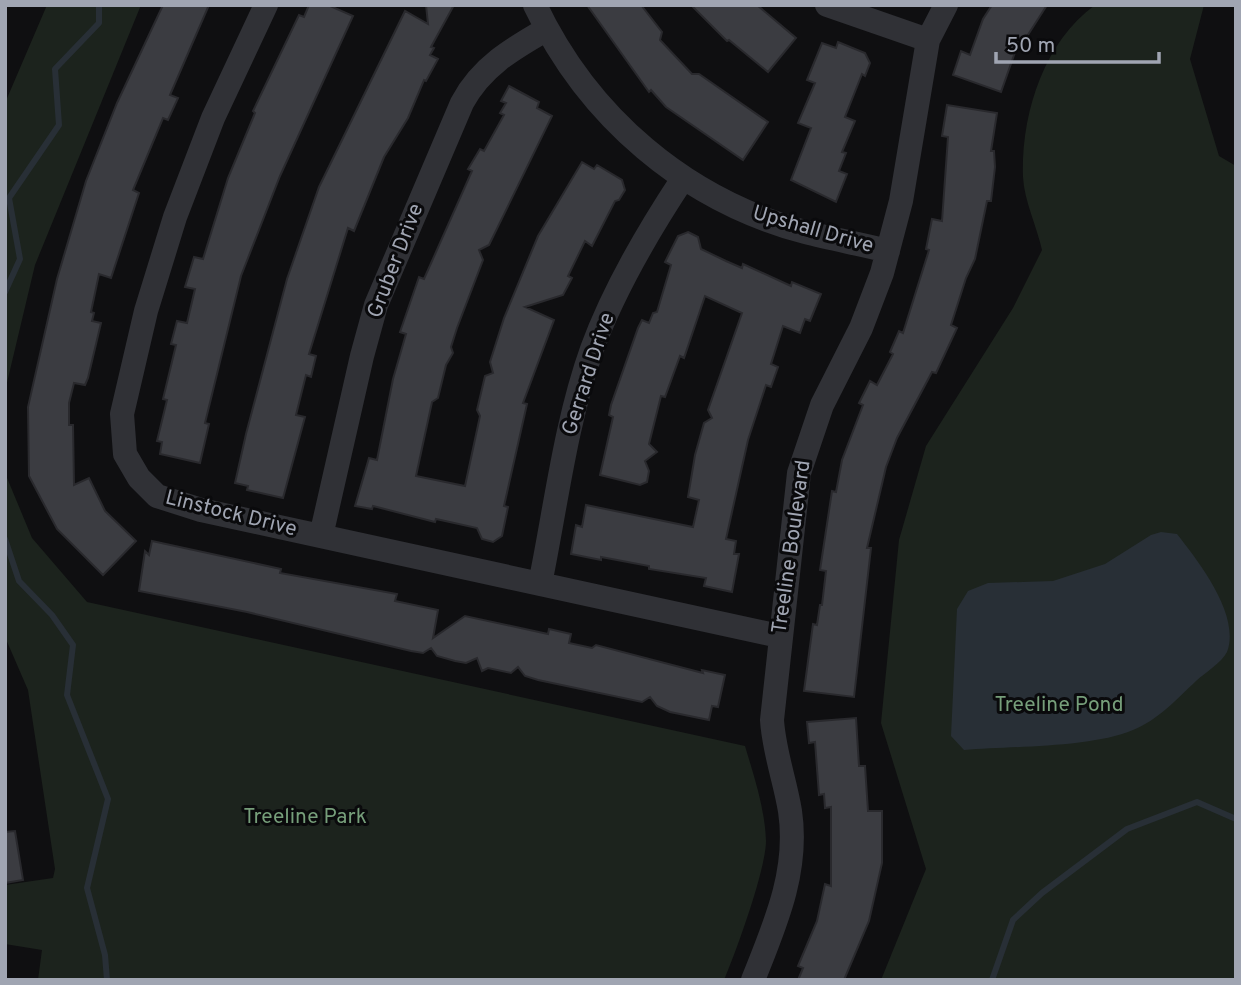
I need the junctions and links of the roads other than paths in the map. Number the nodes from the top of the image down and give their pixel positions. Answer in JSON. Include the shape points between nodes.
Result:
{"nodes":[{"id":1,"x":265,"y":5,"type":"edge"},
{"id":2,"x":536,"y":5,"type":"edge"},
{"id":3,"x":827,"y":5,"type":"edge"},
{"id":4,"x":946,"y":5,"type":"edge"},
{"id":5,"x":547,"y":29,"type":"junction"},
{"id":6,"x":928,"y":40,"type":"junction"},
{"id":7,"x":682,"y":180,"type":"junction"},
{"id":8,"x":888,"y":251,"type":"junction"},
{"id":9,"x":321,"y":536,"type":"junction"},
{"id":10,"x":540,"y":584,"type":"junction"},
{"id":11,"x":779,"y":636,"type":"junction"},
{"id":12,"x":754,"y":980,"type":"edge"}],
"edges":[{"from":1,"to":9,"type":"street","name":"Linstock Drive","via":[[213,118],[163,254],[126,396],[123,442],[132,468],[157,496]]},
{"from":2,"to":5,"type":"street","name":"Upshall Drive"},
{"from":3,"to":6,"type":"street"},
{"from":4,"to":6,"type":"street","name":"Treeline Boulevard"},
{"from":5,"to":7,"type":"street","name":"Upshall Drive","via":[[601,107]]},
{"from":5,"to":9,"type":"street","name":"Gruber Drive","via":[[483,72],[458,113],[376,305]]},
{"from":6,"to":8,"type":"street","name":"Treeline Boulevard"},
{"from":7,"to":8,"type":"street","name":"Upshall Drive","via":[[761,218]]},
{"from":7,"to":10,"type":"street","name":"Gerrard Drive","via":[[629,269],[593,349],[572,421]]},
{"from":8,"to":11,"type":"street","name":"Treeline Boulevard","via":[[861,328],[822,405],[805,451],[794,498]]},
{"from":9,"to":10,"type":"street","name":"Linstock Drive"},
{"from":10,"to":11,"type":"street","name":"Linstock Drive"},
{"from":11,"to":12,"type":"street","name":"Treeline Boulevard","via":[[773,741],[790,810],[791,865],[780,914]]}]}
